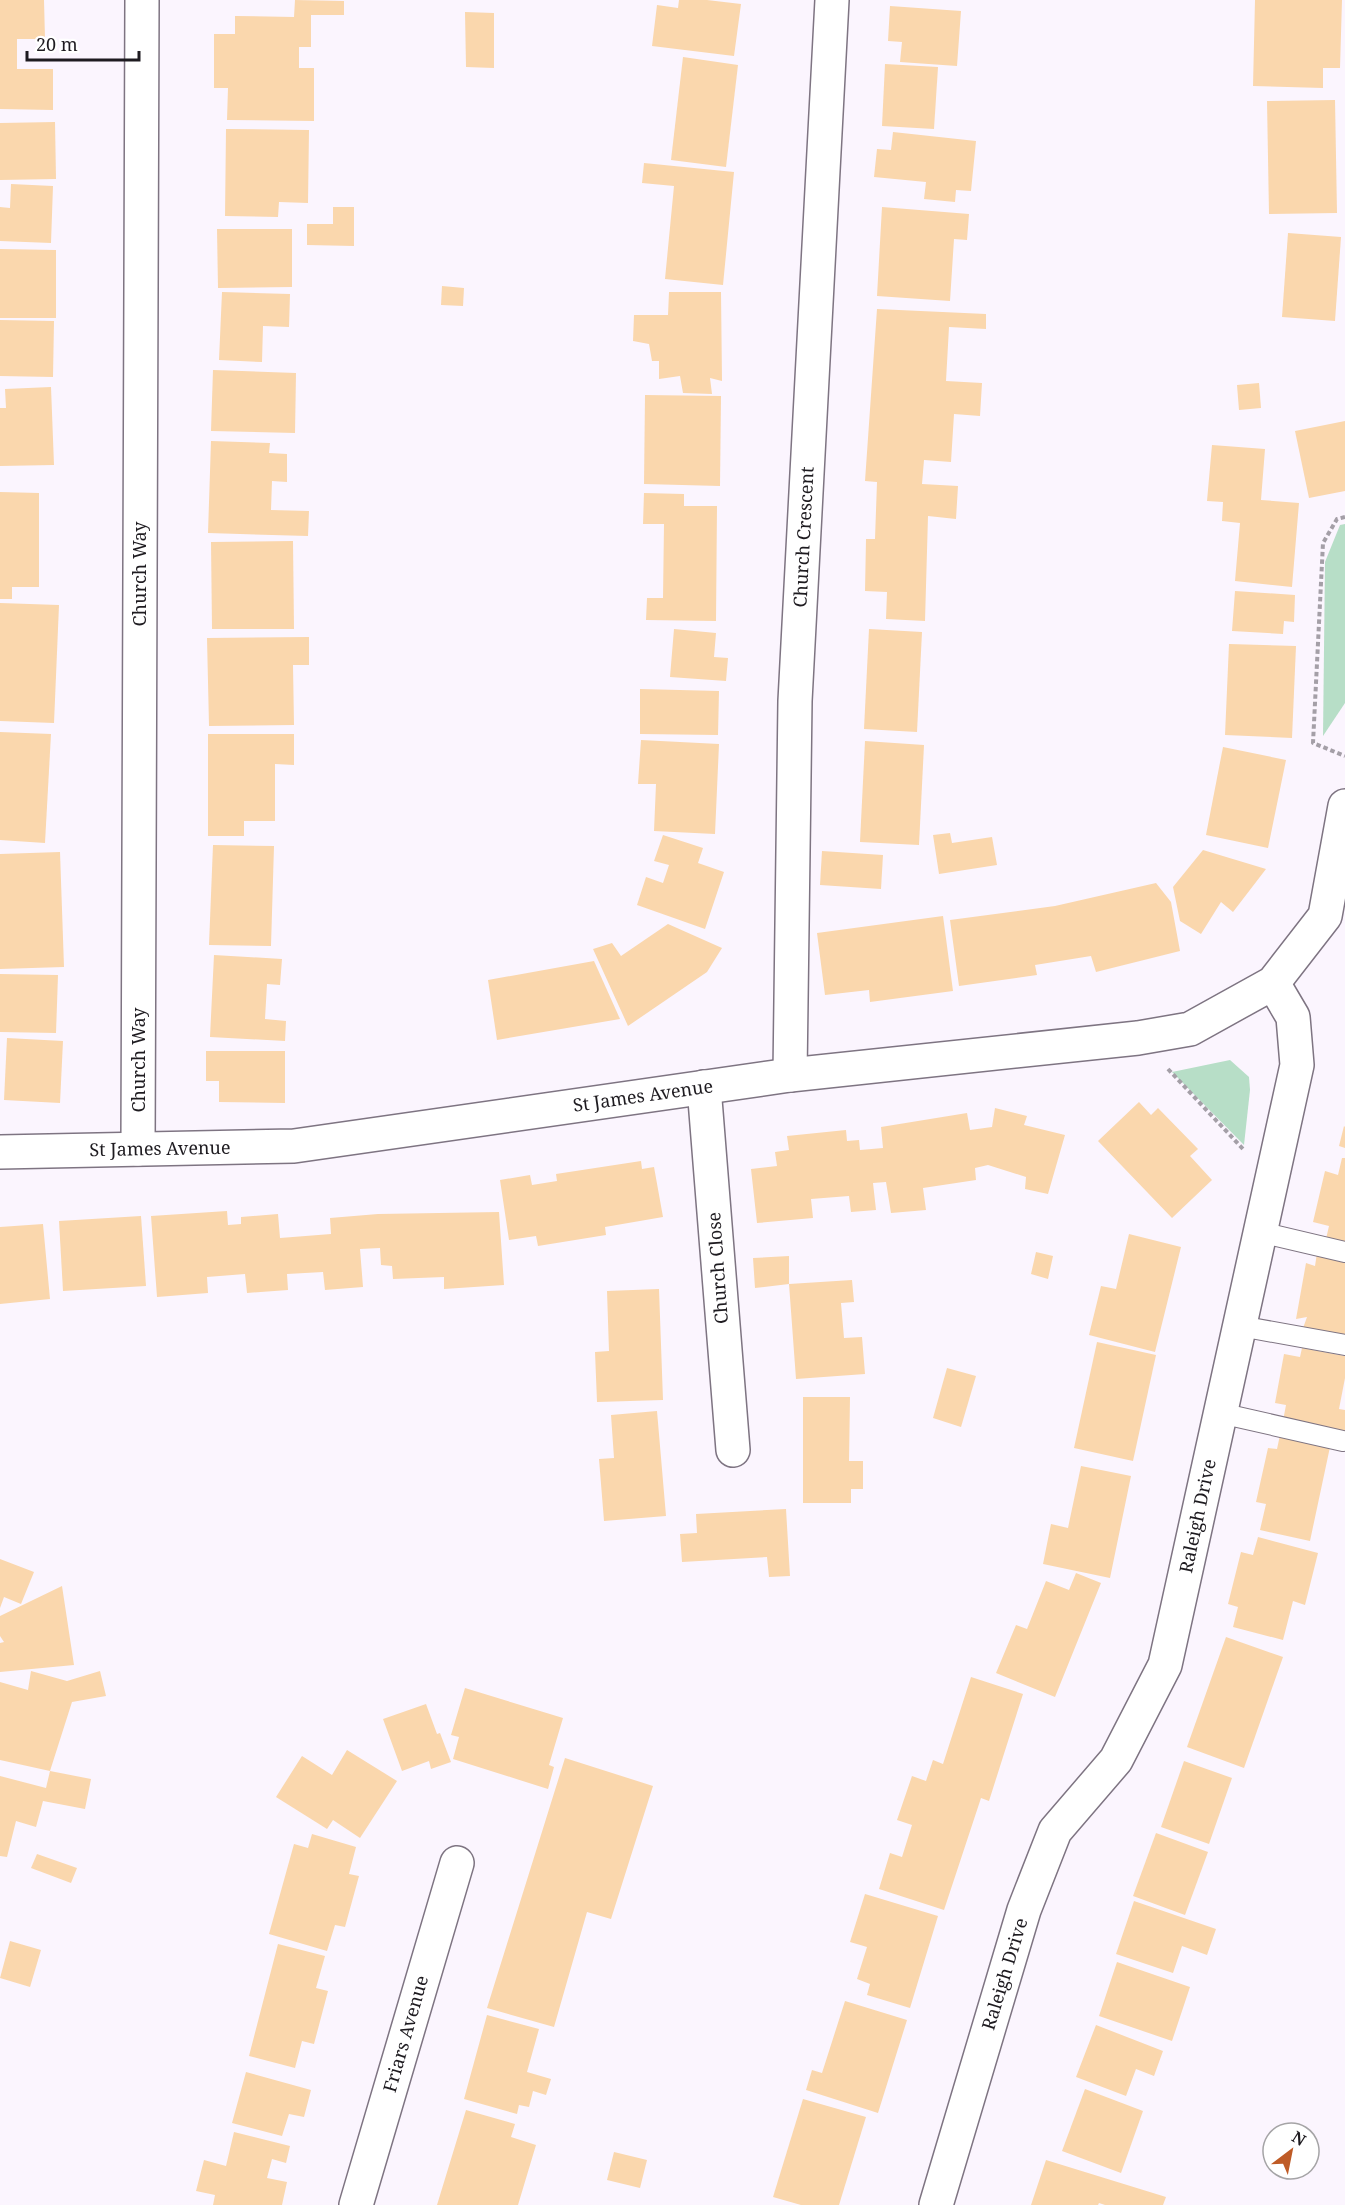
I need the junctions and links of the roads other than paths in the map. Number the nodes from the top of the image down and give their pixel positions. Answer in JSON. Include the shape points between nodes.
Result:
{"nodes":[{"id":1,"x":142,"y":0,"type":"edge"},
{"id":2,"x":832,"y":0,"type":"edge"},
{"id":3,"x":1345,"y":806,"type":"edge"},
{"id":4,"x":1273,"y":983,"type":"junction"},
{"id":5,"x":790,"y":1075,"type":"junction"},
{"id":6,"x":704,"y":1087,"type":"junction"},
{"id":7,"x":138,"y":1149,"type":"junction"},
{"id":8,"x":0,"y":1152,"type":"edge"},
{"id":9,"x":1260,"y":1232,"type":"junction"},
{"id":10,"x":1345,"y":1251,"type":"edge"},
{"id":11,"x":1240,"y":1326,"type":"junction"},
{"id":12,"x":1345,"y":1346,"type":"edge"},
{"id":13,"x":1220,"y":1413,"type":"junction"},
{"id":14,"x":1343,"y":1441,"type":"dead end"},
{"id":15,"x":733,"y":1450,"type":"dead end"},
{"id":16,"x":456,"y":1863,"type":"dead end"},
{"id":17,"x":356,"y":2205,"type":"edge"},
{"id":18,"x":936,"y":2205,"type":"edge"}],
"edges":[{"from":1,"to":7,"type":"street","name":"Church Way"},
{"from":2,"to":5,"type":"street","name":"Church Crescent","via":[[795,702]]},
{"from":3,"to":4,"type":"street","via":[[1325,916]]},
{"from":4,"to":5,"type":"street","name":"St James Avenue","via":[[1190,1029],[1138,1038]]},
{"from":4,"to":9,"type":"street","name":"Raleigh Drive","via":[[1293,1017],[1297,1065]]},
{"from":5,"to":6,"type":"street","name":"St James Avenue"},
{"from":6,"to":7,"type":"street","name":"St James Avenue","via":[[294,1146]]},
{"from":6,"to":15,"type":"street","name":"Church Close"},
{"from":7,"to":8,"type":"street","name":"St James Avenue"},
{"from":9,"to":10,"type":"lane"},
{"from":9,"to":11,"type":"street","name":"Raleigh Drive"},
{"from":11,"to":12,"type":"lane"},
{"from":11,"to":13,"type":"street","name":"Raleigh Drive"},
{"from":13,"to":14,"type":"lane"},
{"from":13,"to":18,"type":"street","name":"Raleigh Drive","via":[[1165,1665],[1116,1760],[1055,1831],[1024,1910]]},
{"from":16,"to":17,"type":"street","name":"Friars Avenue"}]}
